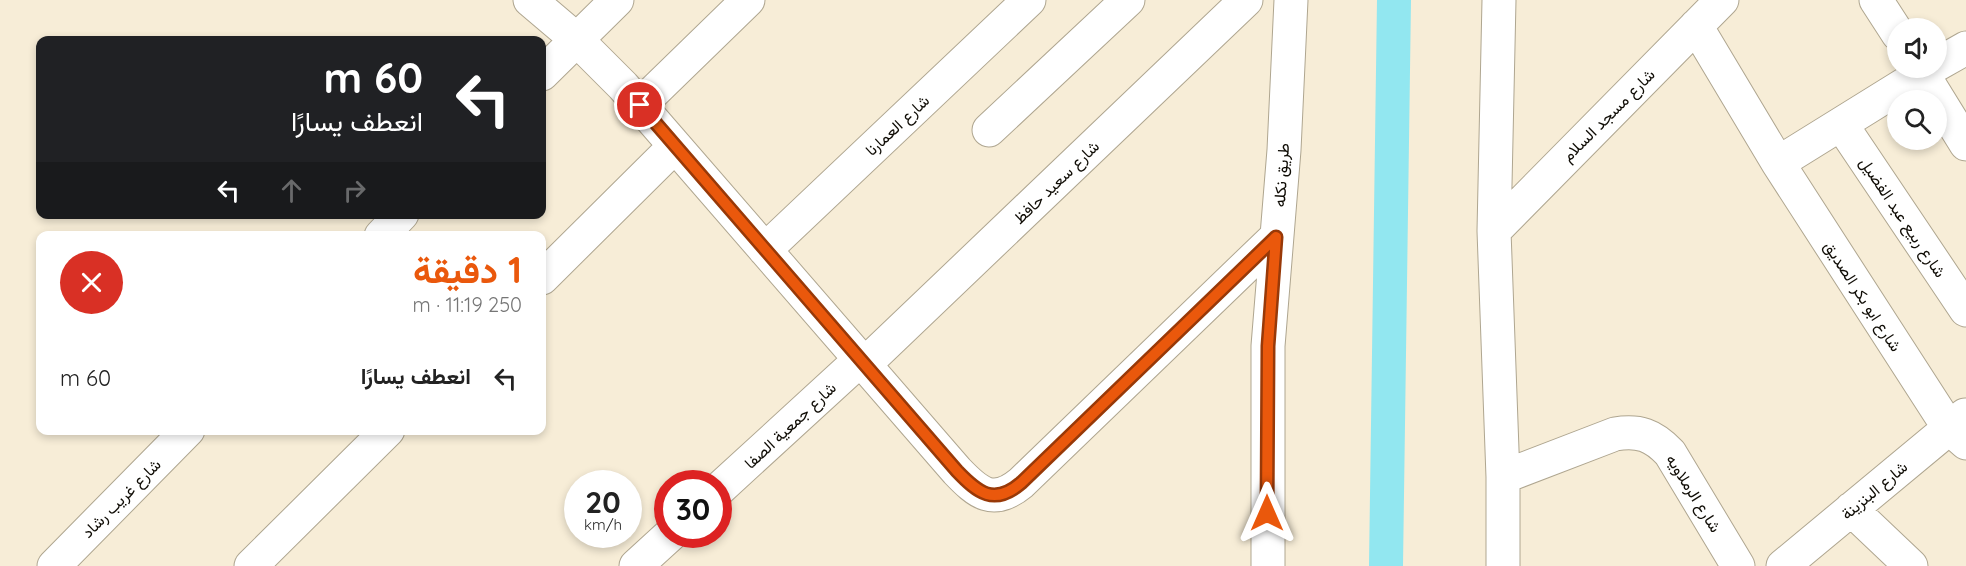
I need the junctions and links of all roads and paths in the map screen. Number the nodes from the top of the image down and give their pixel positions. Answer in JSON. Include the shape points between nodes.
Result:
{"nodes":[{"id":1,"x":530,"y":0,"type":"edge"},
{"id":2,"x":617,"y":0,"type":"edge"},
{"id":3,"x":748,"y":0,"type":"edge"},
{"id":4,"x":1029,"y":0,"type":"edge"},
{"id":5,"x":1128,"y":0,"type":"edge"},
{"id":6,"x":1246,"y":0,"type":"edge"},
{"id":7,"x":1291,"y":0,"type":"edge"},
{"id":8,"x":1499,"y":0,"type":"edge"},
{"id":9,"x":1722,"y":0,"type":"edge"},
{"id":10,"x":1876,"y":0,"type":"edge"},
{"id":11,"x":1888,"y":18,"type":"edge"},
{"id":12,"x":1696,"y":26,"type":"junction"},
{"id":13,"x":576,"y":39,"type":"junction"},
{"id":14,"x":1966,"y":48,"type":"edge"},
{"id":15,"x":1947,"y":58,"type":"edge"},
{"id":16,"x":546,"y":70,"type":"edge"},
{"id":17,"x":1912,"y":78,"type":"edge"},
{"id":18,"x":1932,"y":78,"type":"edge"},
{"id":19,"x":640,"y":105,"type":"junction"},
{"id":20,"x":1841,"y":124,"type":"junction"},
{"id":21,"x":989,"y":130,"type":"dead end"},
{"id":22,"x":1966,"y":144,"type":"edge"},
{"id":23,"x":675,"y":146,"type":"junction"},
{"id":24,"x":1778,"y":163,"type":"junction"},
{"id":25,"x":397,"y":219,"type":"edge"},
{"id":26,"x":386,"y":231,"type":"edge"},
{"id":27,"x":1494,"y":231,"type":"junction"},
{"id":28,"x":1276,"y":237,"type":"junction"},
{"id":29,"x":765,"y":250,"type":"junction"},
{"id":30,"x":546,"y":274,"type":"edge"},
{"id":31,"x":1966,"y":310,"type":"edge"},
{"id":32,"x":863,"y":362,"type":"junction"},
{"id":33,"x":1960,"y":428,"type":"edge"},
{"id":34,"x":183,"y":435,"type":"edge"},
{"id":35,"x":383,"y":435,"type":"edge"},
{"id":36,"x":1503,"y":477,"type":"junction"},
{"id":37,"x":732,"y":478,"type":"edge"},
{"id":38,"x":1851,"y":509,"type":"junction"},
{"id":39,"x":655,"y":548,"type":"edge"},
{"id":40,"x":54,"y":566,"type":"edge"},
{"id":41,"x":251,"y":566,"type":"edge"},
{"id":42,"x":636,"y":566,"type":"edge"},
{"id":43,"x":1268,"y":566,"type":"edge"},
{"id":44,"x":1503,"y":566,"type":"edge"},
{"id":45,"x":1738,"y":566,"type":"edge"},
{"id":46,"x":1783,"y":566,"type":"edge"},
{"id":47,"x":1911,"y":566,"type":"edge"}],
"edges":[{"from":1,"to":13,"type":"street"},
{"from":2,"to":13,"type":"street"},
{"from":3,"to":19,"type":"street"},
{"from":4,"to":29,"type":"street","name":"شارع العمارنا"},
{"from":5,"to":21,"type":"street"},
{"from":6,"to":32,"type":"street","name":"شارع سعيد حافظ"},
{"from":7,"to":28,"type":"street","name":"طريق نكله"},
{"from":8,"to":27,"type":"street"},
{"from":9,"to":12,"type":"street","name":"شارع مسجد السلام"},
{"from":10,"to":11,"type":"street"},
{"from":12,"to":24,"type":"street","name":"شارع ابو بكر الصديق"},
{"from":12,"to":27,"type":"street","name":"شارع مسجد السلام"},
{"from":13,"to":16,"type":"street"},
{"from":13,"to":19,"type":"street"},
{"from":14,"to":15,"type":"street"},
{"from":17,"to":20,"type":"street"},
{"from":18,"to":22,"type":"street"},
{"from":19,"to":23,"type":"street"},
{"from":20,"to":24,"type":"street"},
{"from":20,"to":31,"type":"street","name":"شارع ربيع عبد الفضيل"},
{"from":23,"to":29,"type":"street"},
{"from":23,"to":30,"type":"street"},
{"from":24,"to":33,"type":"street","name":"شارع ابو بكر الصديق"},
{"from":25,"to":26,"type":"street"},
{"from":27,"to":36,"type":"street"},
{"from":28,"to":32,"type":"street","via":[[1021,483],[1002,494],[982,493],[973,487]]},
{"from":28,"to":43,"type":"street","name":"طريق نكله","via":[[1268,346]]},
{"from":29,"to":32,"type":"street"},
{"from":32,"to":37,"type":"street","name":"شارع جمعية الصفا"},
{"from":33,"to":38,"type":"street","name":"شارع البنزينة"},
{"from":34,"to":40,"type":"street","name":"شارع غريب رشاد"},
{"from":35,"to":41,"type":"street"},
{"from":36,"to":44,"type":"street"},
{"from":36,"to":45,"type":"street","name":"شارع الرملاويه","via":[[1615,434],[1645,434],[1670,453]]},
{"from":38,"to":46,"type":"street","name":"شارع البنزينة"},
{"from":38,"to":47,"type":"street"},
{"from":39,"to":42,"type":"street"}]}
